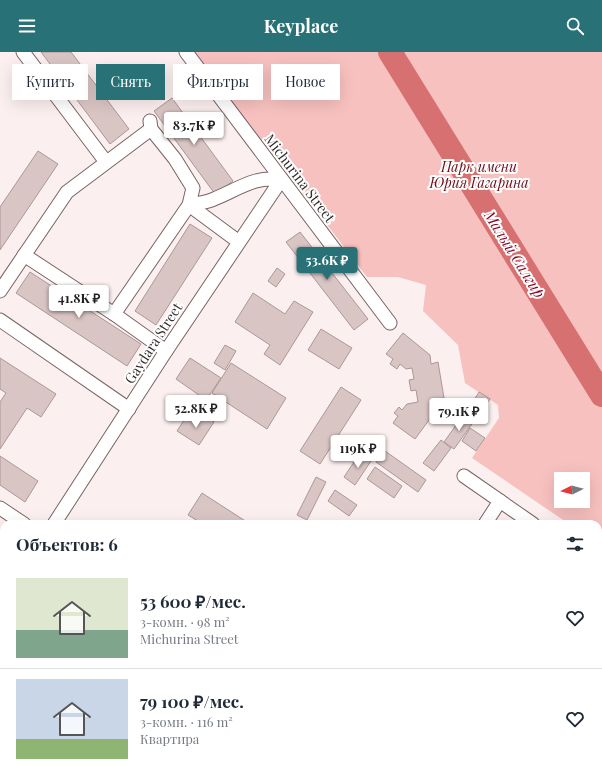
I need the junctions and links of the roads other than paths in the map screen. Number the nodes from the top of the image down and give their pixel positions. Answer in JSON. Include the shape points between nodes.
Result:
{"nodes":[{"id":1,"x":23,"y":52,"type":"edge"},
{"id":2,"x":186,"y":52,"type":"edge"},
{"id":3,"x":106,"y":162,"type":"junction"},
{"id":4,"x":281,"y":180,"type":"junction"},
{"id":5,"x":189,"y":205,"type":"junction"},
{"id":6,"x":239,"y":242,"type":"junction"},
{"id":7,"x":24,"y":255,"type":"junction"},
{"id":8,"x":0,"y":291,"type":"edge"},
{"id":9,"x":114,"y":314,"type":"junction"},
{"id":10,"x":0,"y":320,"type":"edge"},
{"id":11,"x":390,"y":323,"type":"dead end"},
{"id":12,"x":166,"y":351,"type":"junction"},
{"id":13,"x":130,"y":409,"type":"junction"},
{"id":14,"x":464,"y":476,"type":"dead end"},
{"id":15,"x":500,"y":501,"type":"junction"},
{"id":16,"x":0,"y":508,"type":"edge"},
{"id":17,"x":18,"y":520,"type":"edge"},
{"id":18,"x":57,"y":520,"type":"edge"},
{"id":19,"x":488,"y":520,"type":"edge"},
{"id":20,"x":527,"y":520,"type":"edge"}],
"edges":[{"from":1,"to":3,"type":"street"},
{"from":2,"to":4,"type":"street","name":"Michurina Street"},
{"from":3,"to":5,"type":"street","via":[[150,125],[193,188]]},
{"from":3,"to":7,"type":"street","via":[[67,192]]},
{"from":4,"to":5,"type":"street","via":[[268,178],[238,187],[213,200]]},
{"from":4,"to":6,"type":"street","name":"Gaydara Street"},
{"from":4,"to":11,"type":"street","name":"Michurina Street"},
{"from":5,"to":6,"type":"street"},
{"from":5,"to":9,"type":"street"},
{"from":6,"to":12,"type":"street","name":"Gaydara Street"},
{"from":7,"to":8,"type":"street"},
{"from":7,"to":9,"type":"street"},
{"from":9,"to":12,"type":"street"},
{"from":10,"to":13,"type":"street"},
{"from":12,"to":13,"type":"street","name":"Gaydara Street"},
{"from":13,"to":18,"type":"street","name":"Gaydara Street"},
{"from":14,"to":15,"type":"street"},
{"from":15,"to":19,"type":"street"},
{"from":15,"to":20,"type":"street"},
{"from":16,"to":17,"type":"street"}]}
